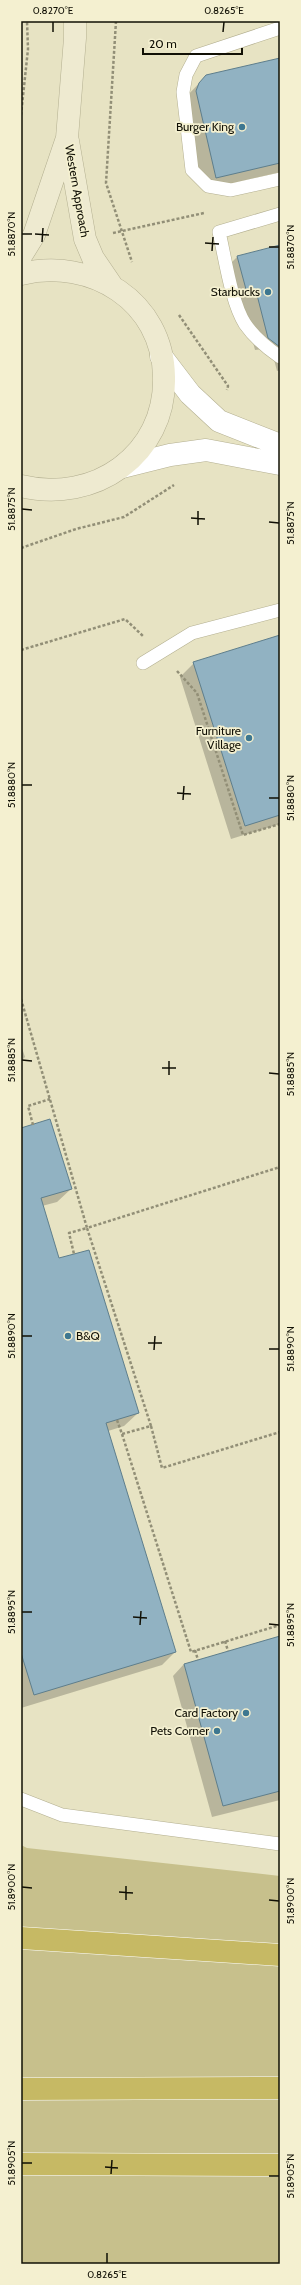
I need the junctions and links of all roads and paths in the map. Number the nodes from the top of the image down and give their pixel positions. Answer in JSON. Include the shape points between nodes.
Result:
{"nodes":[{"id":1,"x":27,"y":21,"type":"edge"},
{"id":2,"x":74,"y":21,"type":"edge"},
{"id":3,"x":280,"y":28,"type":"edge"},
{"id":4,"x":21,"y":115,"type":"edge"},
{"id":5,"x":67,"y":138,"type":"junction"},
{"id":6,"x":280,"y":179,"type":"edge"},
{"id":7,"x":206,"y":212,"type":"dead end"},
{"id":8,"x":280,"y":214,"type":"edge"},
{"id":9,"x":121,"y":231,"type":"dead end"},
{"id":10,"x":21,"y":256,"type":"edge"},
{"id":11,"x":21,"y":274,"type":"edge"},
{"id":12,"x":112,"y":286,"type":"junction"},
{"id":13,"x":161,"y":356,"type":"junction"},
{"id":14,"x":280,"y":357,"type":"edge"},
{"id":15,"x":280,"y":445,"type":"edge"},
{"id":16,"x":280,"y":464,"type":"edge"},
{"id":17,"x":122,"y":467,"type":"junction"},
{"id":18,"x":26,"y":491,"type":"edge"},
{"id":19,"x":280,"y":610,"type":"edge"},
{"id":20,"x":21,"y":650,"type":"edge"},
{"id":21,"x":161,"y":652,"type":"junction"},
{"id":22,"x":143,"y":663,"type":"dead end"},
{"id":23,"x":280,"y":824,"type":"edge"},
{"id":24,"x":21,"y":999,"type":"edge"},
{"id":25,"x":50,"y":1099,"type":"junction"},
{"id":26,"x":33,"y":1125,"type":"dead end"},
{"id":27,"x":280,"y":1167,"type":"edge"},
{"id":28,"x":87,"y":1228,"type":"junction"},
{"id":29,"x":74,"y":1254,"type":"dead end"},
{"id":30,"x":117,"y":1420,"type":"dead end"},
{"id":31,"x":151,"y":1426,"type":"junction"},
{"id":32,"x":280,"y":1432,"type":"edge"},
{"id":33,"x":122,"y":1434,"type":"junction"},
{"id":34,"x":280,"y":1625,"type":"edge"},
{"id":35,"x":225,"y":1642,"type":"junction"},
{"id":36,"x":195,"y":1650,"type":"junction"},
{"id":37,"x":228,"y":1651,"type":"dead end"},
{"id":38,"x":198,"y":1660,"type":"dead end"},
{"id":39,"x":21,"y":1799,"type":"edge"},
{"id":40,"x":280,"y":1844,"type":"edge"},
{"id":41,"x":21,"y":1938,"type":"edge"},
{"id":42,"x":280,"y":1955,"type":"edge"},
{"id":43,"x":280,"y":2088,"type":"edge"},
{"id":44,"x":21,"y":2089,"type":"edge"},
{"id":45,"x":21,"y":2164,"type":"edge"},
{"id":46,"x":280,"y":2165,"type":"edge"}],
"edges":[{"from":1,"to":4,"type":"path","via":[[28,49]]},
{"from":2,"to":5,"type":"street","name":"Western Approach","via":[[75,38]]},
{"from":3,"to":6,"type":"lane","via":[[196,56],[186,75],[183,92],[192,170],[208,186],[231,190]]},
{"from":5,"to":10,"type":"street","name":"Western Approach","via":[[34,235]]},
{"from":5,"to":12,"type":"street","name":"Western Approach","via":[[85,239],[93,258]]},
{"from":7,"to":9,"type":"path"},
{"from":8,"to":14,"type":"lane","via":[[219,232],[234,295],[244,323],[265,347]]},
{"from":11,"to":12,"type":"street","via":[[38,270],[76,271]]},
{"from":12,"to":13,"type":"street","via":[[129,299],[144,316],[155,335]]},
{"from":13,"to":15,"type":"street","via":[[190,394],[219,421]]},
{"from":13,"to":17,"type":"street","via":[[164,377],[158,417],[145,442]]},
{"from":16,"to":17,"type":"street","via":[[206,450],[170,455]]},
{"from":17,"to":18,"type":"street","via":[[91,485],[73,489]]},
{"from":19,"to":21,"type":"lane","via":[[192,633]]},
{"from":20,"to":21,"type":"path","via":[[125,619]]},
{"from":21,"to":22,"type":"lane"},
{"from":21,"to":23,"type":"path","via":[[197,693],[243,835]]},
{"from":24,"to":25,"type":"path"},
{"from":25,"to":26,"type":"path","via":[[28,1106]]},
{"from":25,"to":28,"type":"path"},
{"from":27,"to":28,"type":"path"},
{"from":28,"to":29,"type":"path","via":[[69,1233]]},
{"from":28,"to":31,"type":"path"},
{"from":30,"to":33,"type":"path"},
{"from":31,"to":32,"type":"path","via":[[162,1468]]},
{"from":31,"to":33,"type":"path"},
{"from":33,"to":36,"type":"path","via":[[191,1652]]},
{"from":34,"to":35,"type":"path"},
{"from":35,"to":36,"type":"path"},
{"from":35,"to":37,"type":"path"},
{"from":36,"to":38,"type":"path"},
{"from":39,"to":40,"type":"lane","via":[[62,1815]]},
{"from":41,"to":42,"type":"highway"},
{"from":43,"to":44,"type":"highway"},
{"from":45,"to":46,"type":"highway"}]}
